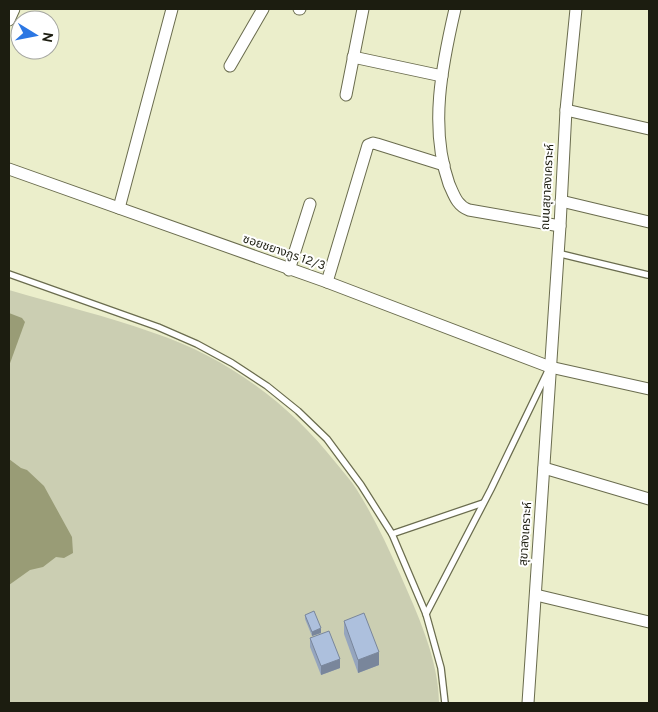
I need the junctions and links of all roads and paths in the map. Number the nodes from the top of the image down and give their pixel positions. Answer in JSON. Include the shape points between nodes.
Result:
{"nodes":[{"id":1,"x":14,"y":9,"type":"edge"},
{"id":2,"x":172,"y":9,"type":"edge"},
{"id":3,"x":264,"y":9,"type":"edge"},
{"id":4,"x":363,"y":9,"type":"edge"},
{"id":5,"x":455,"y":9,"type":"edge"},
{"id":6,"x":576,"y":9,"type":"edge"},
{"id":7,"x":9,"y":20,"type":"edge"},
{"id":8,"x":353,"y":57,"type":"junction"},
{"id":9,"x":230,"y":66,"type":"dead end"},
{"id":10,"x":442,"y":76,"type":"junction"},
{"id":11,"x":346,"y":95,"type":"dead end"},
{"id":12,"x":566,"y":110,"type":"junction"},
{"id":13,"x":649,"y":129,"type":"edge"},
{"id":14,"x":444,"y":165,"type":"junction"},
{"id":15,"x":9,"y":169,"type":"edge"},
{"id":16,"x":561,"y":202,"type":"junction"},
{"id":17,"x":310,"y":204,"type":"dead end"},
{"id":18,"x":119,"y":208,"type":"junction"},
{"id":19,"x":649,"y":222,"type":"edge"},
{"id":20,"x":560,"y":226,"type":"junction"},
{"id":21,"x":557,"y":253,"type":"junction"},
{"id":22,"x":289,"y":270,"type":"junction"},
{"id":23,"x":9,"y":274,"type":"edge"},
{"id":24,"x":648,"y":276,"type":"dead end"},
{"id":25,"x":327,"y":282,"type":"junction"},
{"id":26,"x":550,"y":367,"type":"junction"},
{"id":27,"x":649,"y":389,"type":"edge"},
{"id":28,"x":544,"y":468,"type":"junction"},
{"id":29,"x":649,"y":499,"type":"edge"},
{"id":30,"x":483,"y":502,"type":"junction"},
{"id":31,"x":392,"y":534,"type":"junction"},
{"id":32,"x":536,"y":595,"type":"junction"},
{"id":33,"x":426,"y":614,"type":"junction"},
{"id":34,"x":649,"y":622,"type":"edge"},
{"id":35,"x":445,"y":703,"type":"edge"},
{"id":36,"x":528,"y":703,"type":"edge"}],
"edges":[{"from":1,"to":7,"type":"street"},
{"from":2,"to":18,"type":"street"},
{"from":3,"to":9,"type":"street"},
{"from":4,"to":8,"type":"street"},
{"from":5,"to":10,"type":"street"},
{"from":6,"to":12,"type":"street","name":"ถนนสุขาสงเคราะห์"},
{"from":8,"to":10,"type":"street"},
{"from":8,"to":11,"type":"street"},
{"from":10,"to":14,"type":"street","via":[[439,113]]},
{"from":12,"to":13,"type":"street"},
{"from":12,"to":16,"type":"street","name":"ถนนสุขาสงเคราะห์"},
{"from":14,"to":20,"type":"street","via":[[460,206]]},
{"from":14,"to":25,"type":"street","via":[[377,144],[368,146]]},
{"from":15,"to":18,"type":"street","name":"ซอยชยางกูร 12/3"},
{"from":16,"to":19,"type":"street"},
{"from":16,"to":20,"type":"street","name":"ถนนสุขาสงเคราะห์"},
{"from":17,"to":22,"type":"street"},
{"from":18,"to":22,"type":"street","name":"ซอยชยางกูร 12/3"},
{"from":20,"to":21,"type":"street","name":"ถนนสุขาสงเคราะห์"},
{"from":21,"to":24,"type":"lane"},
{"from":21,"to":26,"type":"street","name":"ถนนสุขาสงเคราะห์"},
{"from":22,"to":25,"type":"street","name":"ซอยชยางกูร 12/3"},
{"from":23,"to":31,"type":"lane","via":[[166,330],[232,363],[267,386],[326,439]]},
{"from":25,"to":26,"type":"street","name":"ซอยชยางกูร 12/3"},
{"from":26,"to":27,"type":"street","name":"ซอยชยางกูร 12/3"},
{"from":26,"to":28,"type":"street","name":"สุขาสงเคราะห์"},
{"from":26,"to":30,"type":"lane"},
{"from":28,"to":29,"type":"street"},
{"from":28,"to":32,"type":"street","name":"สุขาสงเคราะห์"},
{"from":30,"to":31,"type":"lane"},
{"from":30,"to":33,"type":"lane"},
{"from":31,"to":33,"type":"lane"},
{"from":32,"to":34,"type":"street"},
{"from":32,"to":36,"type":"street","name":"สุขาสงเคราะห์"},
{"from":33,"to":35,"type":"lane","via":[[441,668]]}]}
